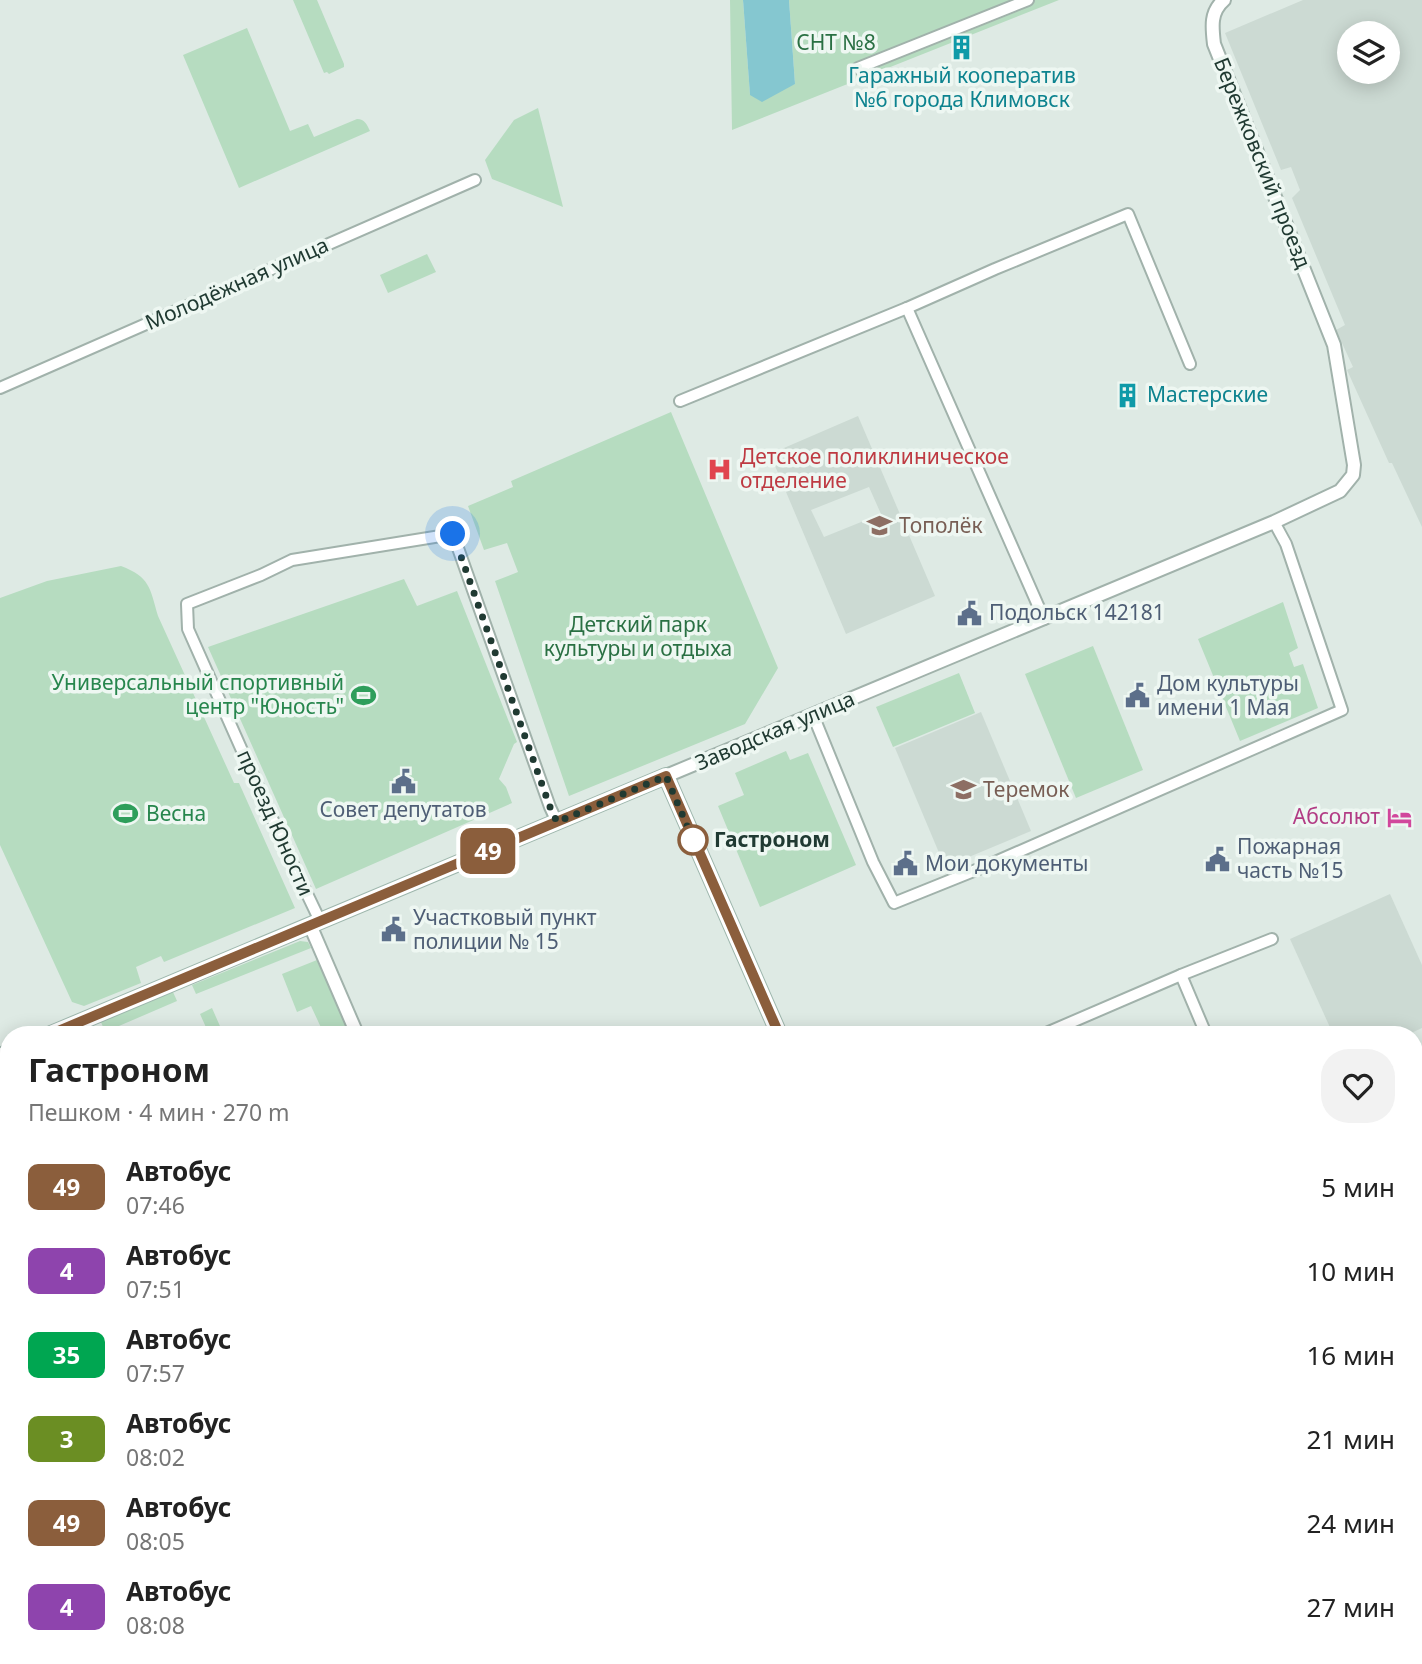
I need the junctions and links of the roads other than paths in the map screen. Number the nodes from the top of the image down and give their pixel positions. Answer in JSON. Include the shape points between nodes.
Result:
{"nodes":[{"id":1,"x":1028,"y":0,"type":"edge"},
{"id":2,"x":1222,"y":1,"type":"edge"},
{"id":3,"x":858,"y":68,"type":"dead end"},
{"id":4,"x":475,"y":180,"type":"dead end"},
{"id":5,"x":908,"y":308,"type":"junction"},
{"id":6,"x":1328,"y":327,"type":"joint"},
{"id":7,"x":1190,"y":364,"type":"dead end"},
{"id":8,"x":0,"y":388,"type":"edge"},
{"id":9,"x":680,"y":401,"type":"dead end"},
{"id":10,"x":1274,"y":522,"type":"junction"},
{"id":11,"x":1044,"y":618,"type":"junction"},
{"id":12,"x":813,"y":715,"type":"junction"},
{"id":13,"x":666,"y":776,"type":"junction"},
{"id":14,"x":557,"y":822,"type":"junction"},
{"id":15,"x":315,"y":923,"type":"junction"},
{"id":16,"x":1272,"y":939,"type":"dead end"},
{"id":17,"x":1181,"y":975,"type":"junction"},
{"id":18,"x":70,"y":1026,"type":"edge"},
{"id":19,"x":354,"y":1026,"type":"edge"},
{"id":20,"x":775,"y":1026,"type":"edge"},
{"id":21,"x":1063,"y":1026,"type":"edge"},
{"id":22,"x":1203,"y":1026,"type":"edge"}],
"edges":[{"from":1,"to":3,"type":"street"},
{"from":2,"to":6,"type":"street","name":"Бережковский проезд","via":[[1213,20],[1214,44]]},
{"from":4,"to":8,"type":"street","name":"Молодёжная улица"},
{"from":5,"to":7,"type":"street","via":[[1128,214]]},
{"from":5,"to":9,"type":"street"},
{"from":5,"to":11,"type":"street"},
{"from":6,"to":10,"type":"street","name":"Заводская улица","via":[[1353,475],[1340,491]]},
{"from":10,"to":11,"type":"street","name":"Заводская улица"},
{"from":10,"to":12,"type":"street","via":[[1286,544],[1342,710],[986,866],[894,903]]},
{"from":11,"to":12,"type":"street","name":"Заводская улица"},
{"from":12,"to":13,"type":"street","name":"Заводская улица"},
{"from":13,"to":14,"type":"main road","name":"Заводская улица"},
{"from":13,"to":20,"type":"main road"},
{"from":14,"to":15,"type":"main road","name":"Заводская улица"},
{"from":14,"to":15,"type":"street","name":"проезд Юности","via":[[453,534],[292,560],[187,604],[188,629]]},
{"from":15,"to":18,"type":"main road","name":"Заводская улица"},
{"from":15,"to":19,"type":"street"},
{"from":16,"to":17,"type":"street"},
{"from":17,"to":21,"type":"street"},
{"from":17,"to":22,"type":"street"}]}
